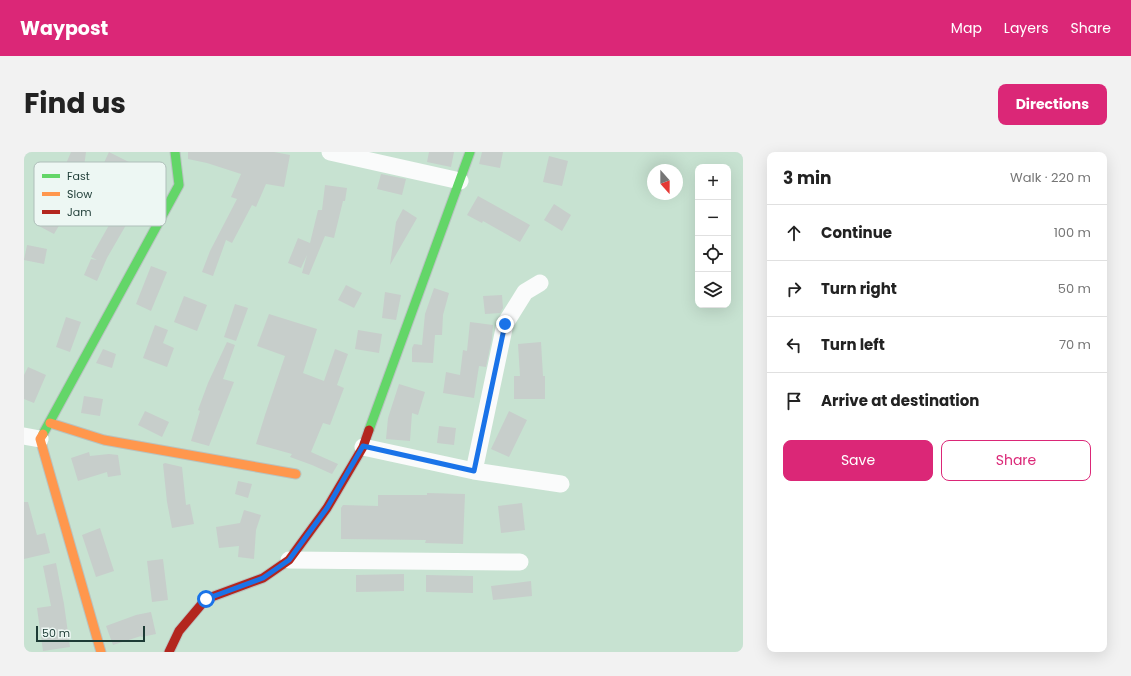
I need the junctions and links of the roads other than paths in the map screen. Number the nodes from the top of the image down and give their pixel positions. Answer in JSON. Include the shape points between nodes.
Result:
{"nodes":[{"id":1,"x":175,"y":152,"type":"edge"},
{"id":2,"x":330,"y":152,"type":"edge"},
{"id":3,"x":470,"y":152,"type":"edge"},
{"id":4,"x":460,"y":181,"type":"junction"},
{"id":5,"x":166,"y":209,"type":"edge"},
{"id":6,"x":157,"y":226,"type":"edge"},
{"id":7,"x":540,"y":283,"type":"dead end"},
{"id":8,"x":50,"y":423,"type":"junction"},
{"id":9,"x":32,"y":438,"type":"edge"},
{"id":10,"x":363,"y":446,"type":"junction"},
{"id":11,"x":474,"y":471,"type":"junction"},
{"id":12,"x":296,"y":474,"type":"dead end"},
{"id":13,"x":561,"y":484,"type":"dead end"},
{"id":14,"x":289,"y":560,"type":"junction"},
{"id":15,"x":520,"y":562,"type":"dead end"},
{"id":16,"x":101,"y":652,"type":"edge"},
{"id":17,"x":169,"y":652,"type":"edge"}],
"edges":[{"from":1,"to":5,"type":"street","via":[[179,185]]},
{"from":2,"to":4,"type":"street"},
{"from":3,"to":4,"type":"street"},
{"from":4,"to":10,"type":"street"},
{"from":6,"to":8,"type":"street"},
{"from":7,"to":11,"type":"street","via":[[525,292],[505,324]]},
{"from":8,"to":9,"type":"street"},
{"from":8,"to":12,"type":"street","via":[[104,440]]},
{"from":9,"to":16,"type":"street"},
{"from":10,"to":11,"type":"street"},
{"from":10,"to":14,"type":"street","via":[[327,508]]},
{"from":11,"to":13,"type":"street"},
{"from":14,"to":15,"type":"street"},
{"from":14,"to":17,"type":"street","via":[[263,578],[206,599],[179,631]]}]}
